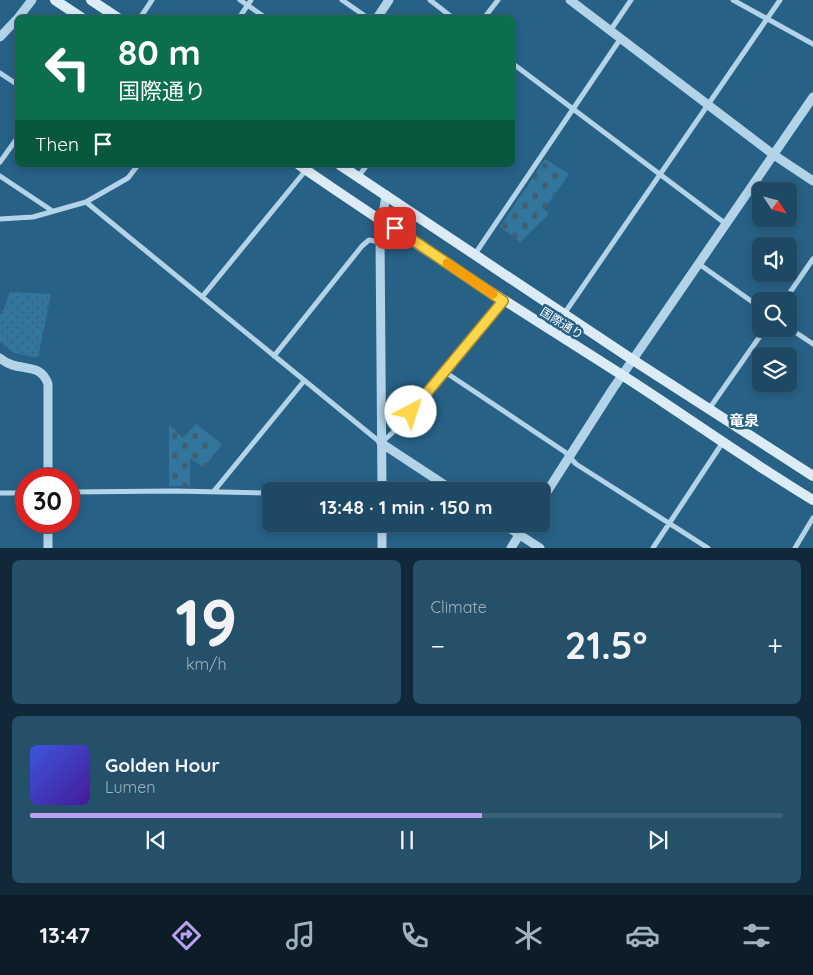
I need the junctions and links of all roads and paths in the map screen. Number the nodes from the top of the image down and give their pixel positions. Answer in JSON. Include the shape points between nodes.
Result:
{"nodes":[{"id":1,"x":32,"y":0,"type":"edge"},
{"id":2,"x":55,"y":0,"type":"edge"},
{"id":3,"x":91,"y":0,"type":"edge"},
{"id":4,"x":152,"y":0,"type":"edge"},
{"id":5,"x":240,"y":0,"type":"edge"},
{"id":6,"x":251,"y":0,"type":"edge"},
{"id":7,"x":342,"y":0,"type":"edge"},
{"id":8,"x":389,"y":0,"type":"edge"},
{"id":9,"x":430,"y":0,"type":"edge"},
{"id":10,"x":498,"y":0,"type":"edge"},
{"id":11,"x":570,"y":0,"type":"edge"},
{"id":12,"x":631,"y":0,"type":"edge"},
{"id":13,"x":733,"y":0,"type":"edge"},
{"id":14,"x":780,"y":0,"type":"edge"},
{"id":15,"x":248,"y":5,"type":"junction"},
{"id":16,"x":20,"y":15,"type":"edge"},
{"id":17,"x":78,"y":15,"type":"edge"},
{"id":18,"x":114,"y":15,"type":"edge"},
{"id":19,"x":142,"y":15,"type":"edge"},
{"id":20,"x":241,"y":15,"type":"edge"},
{"id":21,"x":262,"y":15,"type":"edge"},
{"id":22,"x":364,"y":15,"type":"edge"},
{"id":23,"x":379,"y":15,"type":"edge"},
{"id":24,"x":448,"y":15,"type":"edge"},
{"id":25,"x":486,"y":15,"type":"edge"},
{"id":26,"x":768,"y":19,"type":"junction"},
{"id":27,"x":15,"y":21,"type":"edge"},
{"id":28,"x":610,"y":31,"type":"junction"},
{"id":29,"x":0,"y":37,"type":"edge"},
{"id":30,"x":621,"y":38,"type":"junction"},
{"id":31,"x":813,"y":44,"type":"edge"},
{"id":32,"x":515,"y":65,"type":"edge"},
{"id":33,"x":0,"y":73,"type":"edge"},
{"id":34,"x":15,"y":83,"type":"edge"},
{"id":35,"x":813,"y":97,"type":"edge"},
{"id":36,"x":708,"y":104,"type":"junction"},
{"id":37,"x":573,"y":109,"type":"junction"},
{"id":38,"x":15,"y":141,"type":"edge"},
{"id":39,"x":774,"y":155,"type":"junction"},
{"id":40,"x":0,"y":162,"type":"edge"},
{"id":41,"x":136,"y":167,"type":"edge"},
{"id":42,"x":303,"y":167,"type":"edge"},
{"id":43,"x":343,"y":167,"type":"edge"},
{"id":44,"x":366,"y":167,"type":"edge"},
{"id":45,"x":660,"y":175,"type":"junction"},
{"id":46,"x":0,"y":176,"type":"edge"},
{"id":47,"x":358,"y":177,"type":"junction"},
{"id":48,"x":813,"y":181,"type":"edge"},
{"id":49,"x":386,"y":195,"type":"junction"},
{"id":50,"x":86,"y":202,"type":"junction"},
{"id":51,"x":51,"y":210,"type":"junction"},
{"id":52,"x":0,"y":219,"type":"edge"},
{"id":53,"x":382,"y":220,"type":"junction"},
{"id":54,"x":726,"y":224,"type":"junction"},
{"id":55,"x":381,"y":242,"type":"junction"},
{"id":56,"x":474,"y":254,"type":"junction"},
{"id":57,"x":813,"y":258,"type":"edge"},
{"id":58,"x":699,"y":264,"type":"junction"},
{"id":59,"x":790,"y":292,"type":"edge"},
{"id":60,"x":202,"y":297,"type":"junction"},
{"id":61,"x":503,"y":301,"type":"junction"},
{"id":62,"x":752,"y":302,"type":"edge"},
{"id":63,"x":564,"y":314,"type":"junction"},
{"id":64,"x":797,"y":333,"type":"edge"},
{"id":65,"x":759,"y":337,"type":"edge"},
{"id":66,"x":813,"y":344,"type":"edge"},
{"id":67,"x":274,"y":356,"type":"junction"},
{"id":68,"x":0,"y":358,"type":"edge"},
{"id":69,"x":633,"y":360,"type":"junction"},
{"id":70,"x":446,"y":372,"type":"junction"},
{"id":71,"x":622,"y":376,"type":"junction"},
{"id":72,"x":304,"y":381,"type":"junction"},
{"id":73,"x":709,"y":409,"type":"junction"},
{"id":74,"x":723,"y":442,"type":"junction"},
{"id":75,"x":381,"y":443,"type":"junction"},
{"id":76,"x":570,"y":458,"type":"junction"},
{"id":77,"x":48,"y":468,"type":"edge"},
{"id":78,"x":813,"y":476,"type":"edge"},
{"id":79,"x":382,"y":482,"type":"edge"},
{"id":80,"x":440,"y":482,"type":"edge"},
{"id":81,"x":550,"y":488,"type":"edge"},
{"id":82,"x":214,"y":491,"type":"junction"},
{"id":83,"x":0,"y":492,"type":"edge"},
{"id":84,"x":80,"y":492,"type":"edge"},
{"id":85,"x":15,"y":493,"type":"edge"},
{"id":86,"x":262,"y":493,"type":"edge"},
{"id":87,"x":813,"y":500,"type":"edge"},
{"id":88,"x":813,"y":518,"type":"edge"},
{"id":89,"x":670,"y":523,"type":"junction"},
{"id":90,"x":382,"y":532,"type":"edge"},
{"id":91,"x":516,"y":532,"type":"edge"},
{"id":92,"x":48,"y":533,"type":"edge"},
{"id":93,"x":519,"y":534,"type":"junction"},
{"id":94,"x":48,"y":548,"type":"edge"},
{"id":95,"x":382,"y":548,"type":"edge"},
{"id":96,"x":511,"y":548,"type":"edge"},
{"id":97,"x":540,"y":548,"type":"edge"},
{"id":98,"x":653,"y":548,"type":"edge"},
{"id":99,"x":708,"y":548,"type":"edge"},
{"id":100,"x":795,"y":548,"type":"edge"}],
"edges":[{"from":1,"to":16,"type":"street"},
{"from":2,"to":17,"type":"main road"},
{"from":3,"to":18,"type":"main road"},
{"from":4,"to":19,"type":"street"},
{"from":5,"to":15,"type":"street"},
{"from":6,"to":15,"type":"street"},
{"from":7,"to":22,"type":"street"},
{"from":8,"to":23,"type":"street"},
{"from":9,"to":24,"type":"street"},
{"from":10,"to":25,"type":"street"},
{"from":11,"to":28,"type":"street"},
{"from":12,"to":28,"type":"street"},
{"from":13,"to":26,"type":"street"},
{"from":14,"to":26,"type":"street"},
{"from":15,"to":20,"type":"street"},
{"from":15,"to":21,"type":"street"},
{"from":26,"to":31,"type":"street"},
{"from":26,"to":36,"type":"street"},
{"from":27,"to":29,"type":"street"},
{"from":28,"to":30,"type":"street"},
{"from":30,"to":36,"type":"street"},
{"from":30,"to":37,"type":"street"},
{"from":32,"to":37,"type":"street"},
{"from":33,"to":34,"type":"street"},
{"from":35,"to":39,"type":"street"},
{"from":36,"to":39,"type":"street"},
{"from":36,"to":45,"type":"street"},
{"from":37,"to":45,"type":"street"},
{"from":37,"to":56,"type":"street"},
{"from":38,"to":40,"type":"street"},
{"from":39,"to":48,"type":"street"},
{"from":39,"to":54,"type":"street"},
{"from":41,"to":50,"type":"street","via":[[128,178]]},
{"from":42,"to":53,"type":"main road","name":"国際通り"},
{"from":42,"to":60,"type":"street"},
{"from":43,"to":47,"type":"main road","name":"国際通り"},
{"from":44,"to":47,"type":"street"},
{"from":45,"to":54,"type":"street"},
{"from":45,"to":63,"type":"street"},
{"from":46,"to":51,"type":"street"},
{"from":47,"to":49,"type":"main road","name":"国際通り"},
{"from":49,"to":53,"type":"street"},
{"from":49,"to":56,"type":"main road","name":"国際通り"},
{"from":50,"to":51,"type":"street"},
{"from":50,"to":60,"type":"street"},
{"from":51,"to":52,"type":"street","via":[[33,216]]},
{"from":53,"to":55,"type":"street"},
{"from":53,"to":61,"type":"main road","name":"国際通り"},
{"from":54,"to":58,"type":"street"},
{"from":55,"to":67,"type":"street","via":[[370,240],[362,246]]},
{"from":55,"to":75,"type":"street"},
{"from":56,"to":63,"type":"main road","name":"国際通り"},
{"from":57,"to":59,"type":"street"},
{"from":58,"to":62,"type":"street"},
{"from":58,"to":69,"type":"street"},
{"from":60,"to":67,"type":"street"},
{"from":61,"to":70,"type":"street"},
{"from":61,"to":71,"type":"main road","name":"国際通り"},
{"from":63,"to":69,"type":"main road","name":"国際通り"},
{"from":64,"to":66,"type":"street"},
{"from":65,"to":73,"type":"street"},
{"from":67,"to":72,"type":"street"},
{"from":68,"to":77,"type":"street","via":[[11,366],[40,371],[46,377]]},
{"from":69,"to":71,"type":"street"},
{"from":69,"to":73,"type":"main road","name":"国際通り"},
{"from":70,"to":75,"type":"street","via":[[400,426]]},
{"from":70,"to":76,"type":"street"},
{"from":71,"to":74,"type":"main road","name":"国際通り"},
{"from":71,"to":76,"type":"street"},
{"from":72,"to":75,"type":"street"},
{"from":72,"to":82,"type":"street"},
{"from":73,"to":78,"type":"main road","name":"国際通り"},
{"from":74,"to":87,"type":"main road","name":"国際通り"},
{"from":74,"to":89,"type":"street"},
{"from":75,"to":79,"type":"street"},
{"from":75,"to":80,"type":"street"},
{"from":76,"to":81,"type":"street"},
{"from":76,"to":89,"type":"street"},
{"from":82,"to":84,"type":"street"},
{"from":82,"to":86,"type":"street"},
{"from":83,"to":85,"type":"street"},
{"from":88,"to":100,"type":"street"},
{"from":89,"to":98,"type":"street"},
{"from":89,"to":99,"type":"street"},
{"from":90,"to":95,"type":"street"},
{"from":91,"to":93,"type":"street"},
{"from":92,"to":94,"type":"street"},
{"from":93,"to":96,"type":"street"},
{"from":93,"to":97,"type":"street"}]}
